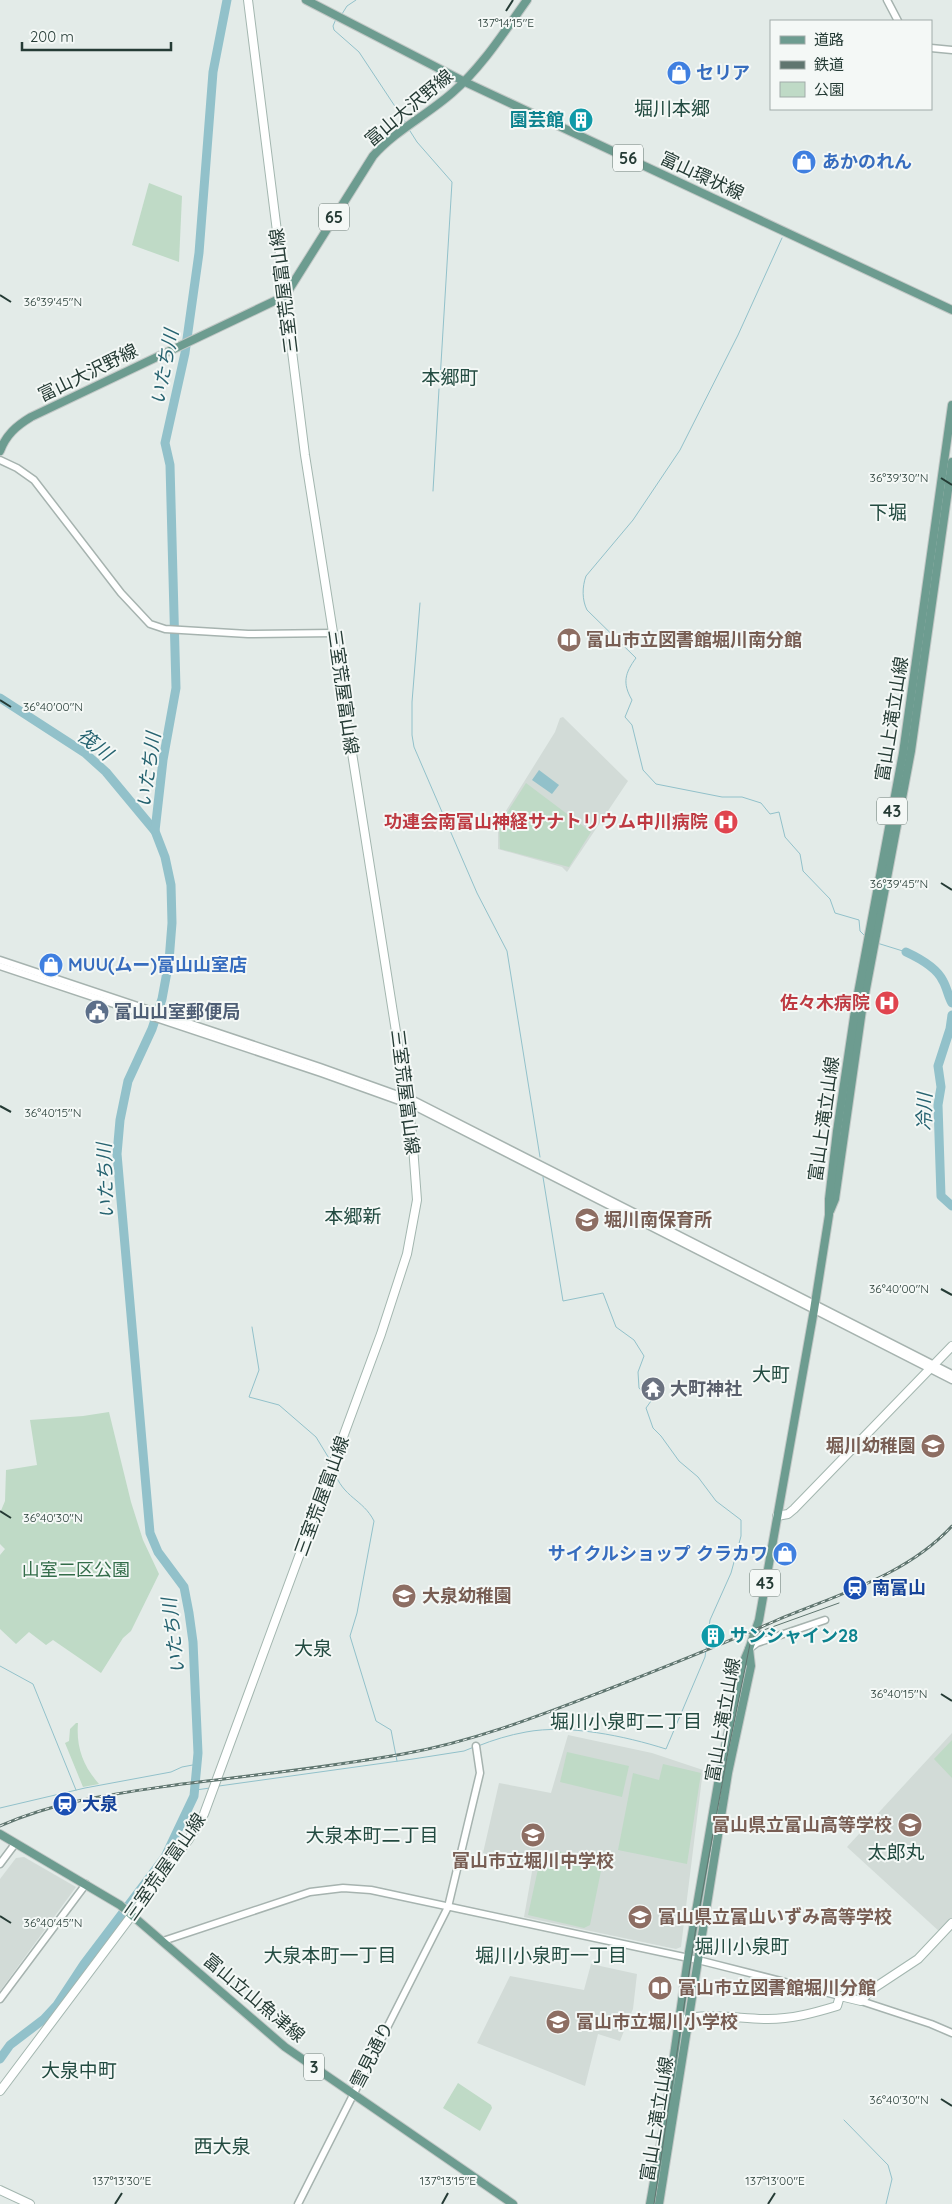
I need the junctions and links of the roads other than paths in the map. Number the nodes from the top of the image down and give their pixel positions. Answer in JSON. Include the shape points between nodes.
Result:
{"nodes":[{"id":1,"x":248,"y":0,"type":"edge"},
{"id":2,"x":306,"y":0,"type":"edge"},
{"id":3,"x":527,"y":0,"type":"edge"},
{"id":4,"x":888,"y":0,"type":"edge"},
{"id":5,"x":898,"y":20,"type":"edge"},
{"id":6,"x":932,"y":48,"type":"edge"},
{"id":7,"x":952,"y":50,"type":"edge"},
{"id":8,"x":465,"y":82,"type":"junction"},
{"id":9,"x":285,"y":296,"type":"junction"},
{"id":10,"x":952,"y":310,"type":"edge"},
{"id":11,"x":952,"y":405,"type":"edge"},
{"id":12,"x":951,"y":422,"type":"edge"},
{"id":13,"x":0,"y":451,"type":"edge"},
{"id":14,"x":0,"y":460,"type":"edge"},
{"id":15,"x":952,"y":462,"type":"edge"},
{"id":16,"x":334,"y":633,"type":"junction"},
{"id":17,"x":0,"y":960,"type":"edge"},
{"id":18,"x":0,"y":966,"type":"edge"},
{"id":19,"x":146,"y":1013,"type":"junction"},
{"id":20,"x":407,"y":1101,"type":"junction"},
{"id":21,"x":829,"y":1215,"type":"junction"},
{"id":22,"x":815,"y":1307,"type":"junction"},
{"id":23,"x":952,"y":1346,"type":"edge"},
{"id":24,"x":931,"y":1366,"type":"junction"},
{"id":25,"x":952,"y":1374,"type":"edge"},
{"id":26,"x":952,"y":1380,"type":"edge"},
{"id":27,"x":777,"y":1516,"type":"junction"},
{"id":28,"x":825,"y":1620,"type":"dead end"},
{"id":29,"x":749,"y":1649,"type":"junction"},
{"id":30,"x":476,"y":1746,"type":"dead end"},
{"id":31,"x":0,"y":1834,"type":"edge"},
{"id":32,"x":15,"y":1844,"type":"junction"},
{"id":33,"x":0,"y":1864,"type":"edge"},
{"id":34,"x":86,"y":1884,"type":"junction"},
{"id":35,"x":448,"y":1907,"type":"junction"},
{"id":36,"x":131,"y":1913,"type":"junction"},
{"id":37,"x":952,"y":1923,"type":"edge"},
{"id":38,"x":163,"y":1941,"type":"junction"},
{"id":39,"x":688,"y":1958,"type":"junction"},
{"id":40,"x":698,"y":1960,"type":"junction"},
{"id":41,"x":840,"y":1996,"type":"junction"},
{"id":42,"x":0,"y":1999,"type":"edge"},
{"id":43,"x":861,"y":2001,"type":"junction"},
{"id":44,"x":689,"y":2017,"type":"junction"},
{"id":45,"x":680,"y":2020,"type":"junction"},
{"id":46,"x":952,"y":2033,"type":"edge"},
{"id":47,"x":0,"y":2091,"type":"edge"},
{"id":48,"x":353,"y":2094,"type":"junction"},
{"id":49,"x":0,"y":2190,"type":"edge"},
{"id":50,"x":30,"y":2204,"type":"edge"},
{"id":51,"x":298,"y":2204,"type":"edge"},
{"id":52,"x":513,"y":2204,"type":"edge"},
{"id":53,"x":650,"y":2204,"type":"edge"},
{"id":54,"x":659,"y":2204,"type":"edge"}],
"edges":[{"from":1,"to":9,"type":"main road","name":"三室荒屋富山線"},
{"from":2,"to":8,"type":"main road","name":"富山環状線","number":"56"},
{"from":3,"to":8,"type":"main road","name":"富山大沢野線","number":"65"},
{"from":4,"to":5,"type":"street"},
{"from":6,"to":7,"type":"street"},
{"from":8,"to":9,"type":"main road","name":"富山大沢野線","number":"65","via":[[373,156]]},
{"from":8,"to":10,"type":"main road","name":"富山環状線","number":"56"},
{"from":9,"to":13,"type":"main road","name":"富山大沢野線","via":[[31,417],[8,435]]},
{"from":9,"to":16,"type":"main road","name":"三室荒屋富山線","via":[[305,455]]},
{"from":11,"to":12,"type":"main road","name":"富山上滝立山線","number":"43"},
{"from":12,"to":21,"type":"main road","name":"富山上滝立山線","number":"43","via":[[903,754],[853,1024],[828,1199]]},
{"from":14,"to":16,"type":"street","via":[[34,480],[150,624],[165,629],[248,634]]},
{"from":15,"to":21,"type":"main road","name":"富山上滝立山線","number":"43","via":[[911,751],[862,1010],[835,1199]]},
{"from":16,"to":20,"type":"main road","name":"三室荒屋富山線"},
{"from":17,"to":19,"type":"street"},
{"from":18,"to":19,"type":"street"},
{"from":19,"to":20,"type":"street"},
{"from":20,"to":22,"type":"street"},
{"from":20,"to":36,"type":"main road","name":"三室荒屋富山線","via":[[417,1200],[404,1263],[381,1334],[204,1814],[166,1871]]},
{"from":21,"to":22,"type":"main road","name":"富山上滝立山線","number":"43"},
{"from":22,"to":24,"type":"street"},
{"from":22,"to":27,"type":"main road","name":"富山上滝立山線","number":"43"},
{"from":23,"to":24,"type":"main road"},
{"from":24,"to":25,"type":"street"},
{"from":24,"to":26,"type":"street"},
{"from":24,"to":27,"type":"main road","via":[[794,1510]]},
{"from":27,"to":29,"type":"main road","number":"43","via":[[759,1620]]},
{"from":28,"to":29,"type":"street","via":[[757,1643]]},
{"from":29,"to":39,"type":"main road","name":"富山上滝立山線","number":"43","via":[[721,1762]]},
{"from":29,"to":40,"type":"main road","name":"富山上滝立山線","number":"43","via":[[751,1666],[728,1773]]},
{"from":30,"to":35,"type":"street","name":"雪見通り","via":[[480,1773]]},
{"from":31,"to":32,"type":"main road","name":"富山立山魚津線","number":"3"},
{"from":32,"to":33,"type":"street"},
{"from":32,"to":34,"type":"main road","name":"富山立山魚津線","number":"3"},
{"from":34,"to":36,"type":"main road","name":"富山立山魚津線","number":"3"},
{"from":34,"to":42,"type":"street"},
{"from":35,"to":38,"type":"street","via":[[371,1890],[343,1888],[310,1892]]},
{"from":35,"to":39,"type":"street"},
{"from":35,"to":48,"type":"street","name":"雪見通り"},
{"from":36,"to":38,"type":"main road","name":"富山立山魚津線","number":"3"},
{"from":36,"to":47,"type":"main road","name":"三室荒屋富山線"},
{"from":37,"to":43,"type":"main road","via":[[918,1960],[870,1990]]},
{"from":38,"to":48,"type":"main road","name":"富山立山魚津線","number":"3","via":[[285,2047]]},
{"from":39,"to":40,"type":"street"},
{"from":39,"to":45,"type":"main road","name":"富山上滝立山線","number":"43"},
{"from":40,"to":41,"type":"street"},
{"from":40,"to":44,"type":"main road","name":"富山上滝立山線","number":"43"},
{"from":41,"to":43,"type":"main road"},
{"from":41,"to":44,"type":"main road","via":[[837,2006],[794,2017]]},
{"from":43,"to":46,"type":"street"},
{"from":44,"to":45,"type":"main road"},
{"from":44,"to":54,"type":"main road","name":"富山上滝立山線","number":"43"},
{"from":45,"to":53,"type":"main road","name":"富山上滝立山線","number":"43"},
{"from":48,"to":51,"type":"street","name":"雪見通り"},
{"from":48,"to":52,"type":"main road","name":"富山立山魚津線","number":"3"},
{"from":49,"to":50,"type":"main road"}]}
